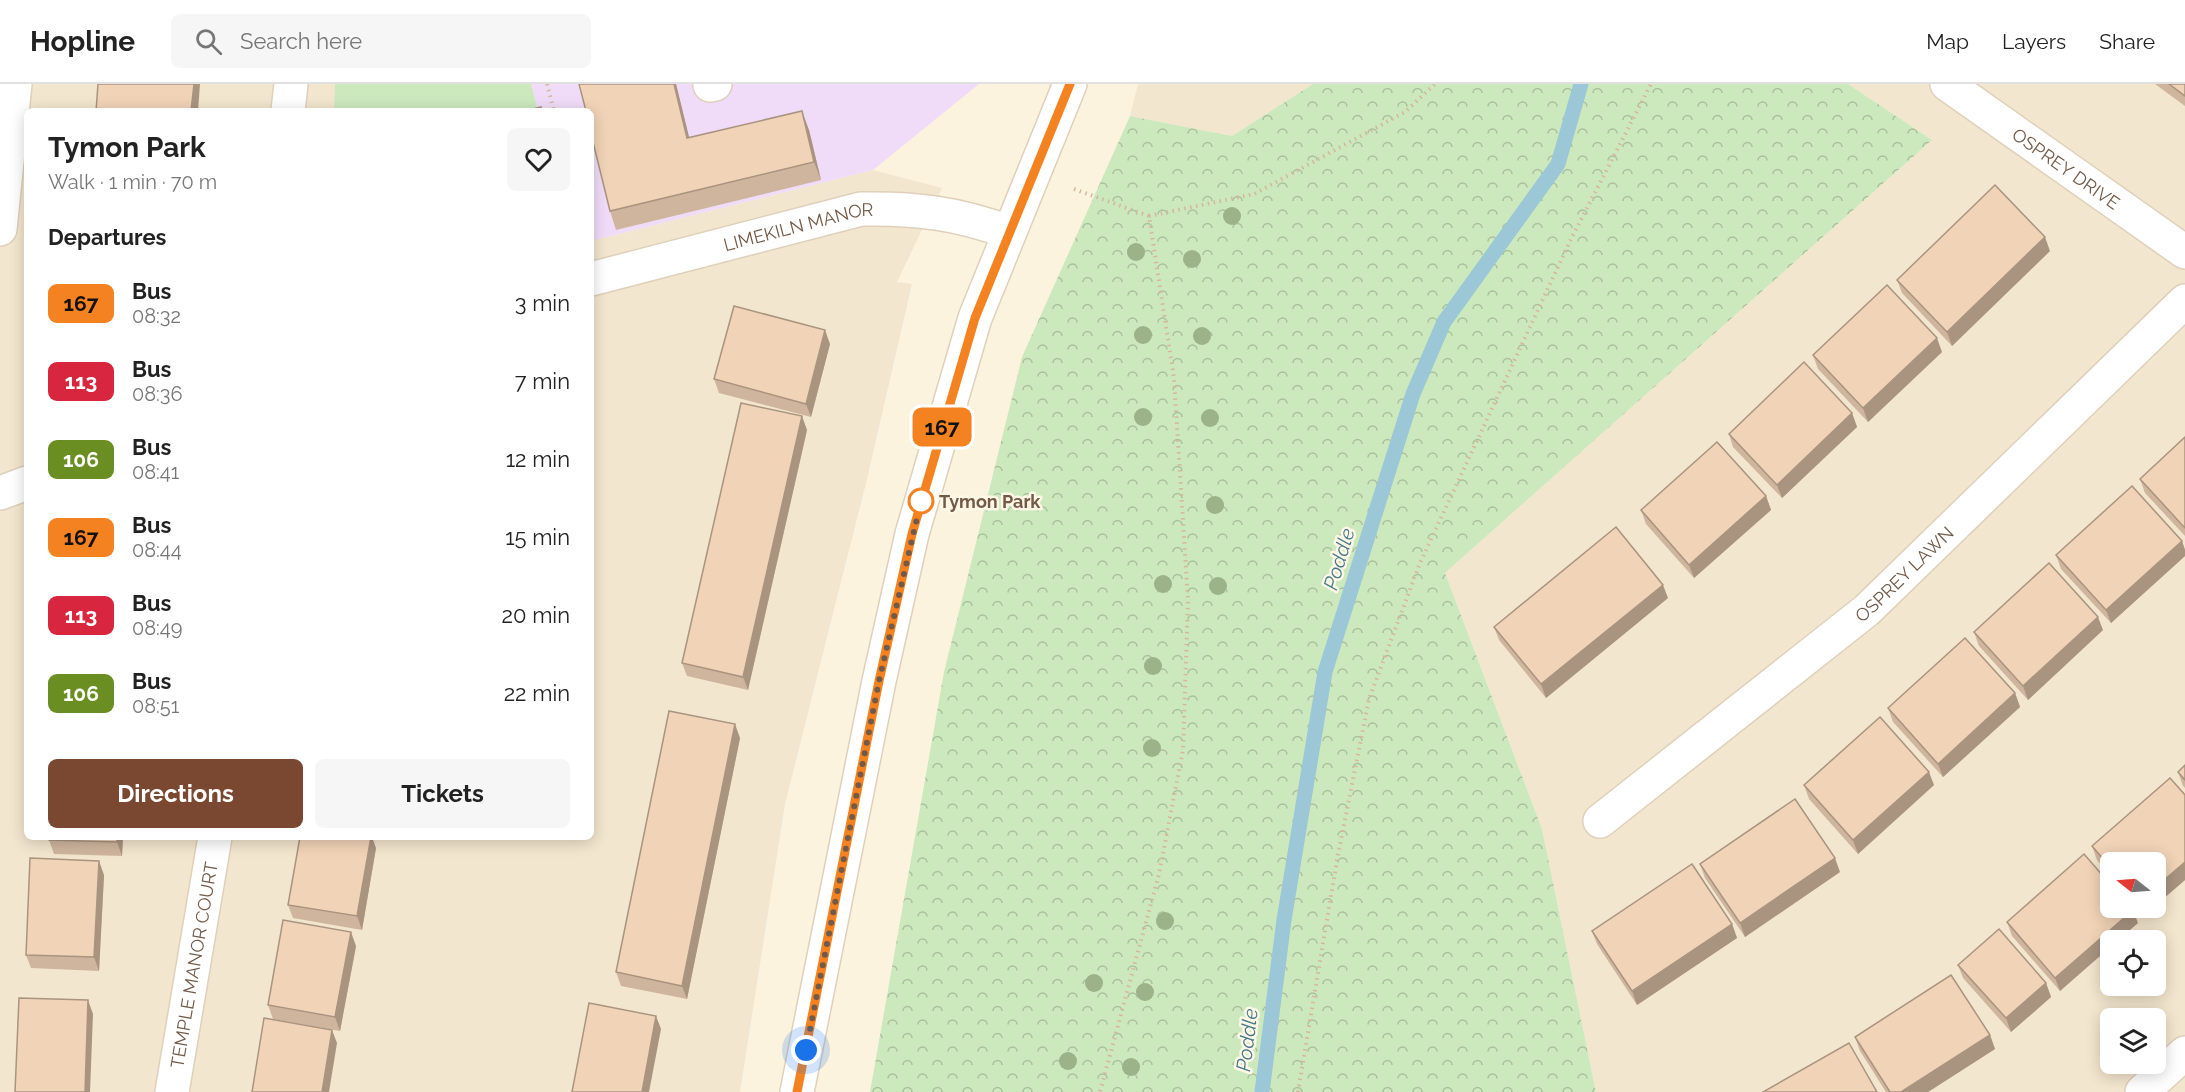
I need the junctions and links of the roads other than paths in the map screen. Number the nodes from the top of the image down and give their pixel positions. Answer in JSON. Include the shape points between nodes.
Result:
{"nodes":[{"id":1,"x":15,"y":84,"type":"edge"},
{"id":2,"x":291,"y":84,"type":"edge"},
{"id":3,"x":1070,"y":84,"type":"edge"},
{"id":4,"x":1947,"y":84,"type":"edge"},
{"id":5,"x":288,"y":108,"type":"edge"},
{"id":6,"x":0,"y":229,"type":"edge"},
{"id":7,"x":1009,"y":232,"type":"junction"},
{"id":8,"x":2185,"y":252,"type":"edge"},
{"id":9,"x":594,"y":278,"type":"edge"},
{"id":10,"x":2185,"y":301,"type":"edge"},
{"id":11,"x":24,"y":484,"type":"edge"},
{"id":12,"x":0,"y":493,"type":"edge"},
{"id":13,"x":1600,"y":821,"type":"dead end"},
{"id":14,"x":214,"y":840,"type":"edge"},
{"id":15,"x":2185,"y":1053,"type":"edge"},
{"id":16,"x":172,"y":1092,"type":"edge"},
{"id":17,"x":797,"y":1092,"type":"edge"},
{"id":18,"x":2142,"y":1092,"type":"edge"}],
"edges":[{"from":1,"to":6,"type":"street"},
{"from":2,"to":5,"type":"street"},
{"from":3,"to":7,"type":"street"},
{"from":4,"to":8,"type":"street","name":"OSPREY DRIVE"},
{"from":7,"to":9,"type":"street","name":"LIMEKILN MANOR","via":[[938,211],[861,209]]},
{"from":7,"to":17,"type":"street","via":[[975,318],[912,534]]},
{"from":10,"to":13,"type":"street","name":"OSPREY LAWN","via":[[1867,610]]},
{"from":11,"to":12,"type":"street"},
{"from":14,"to":16,"type":"street","name":"TEMPLE MANOR COURT"},
{"from":15,"to":18,"type":"street"}]}
